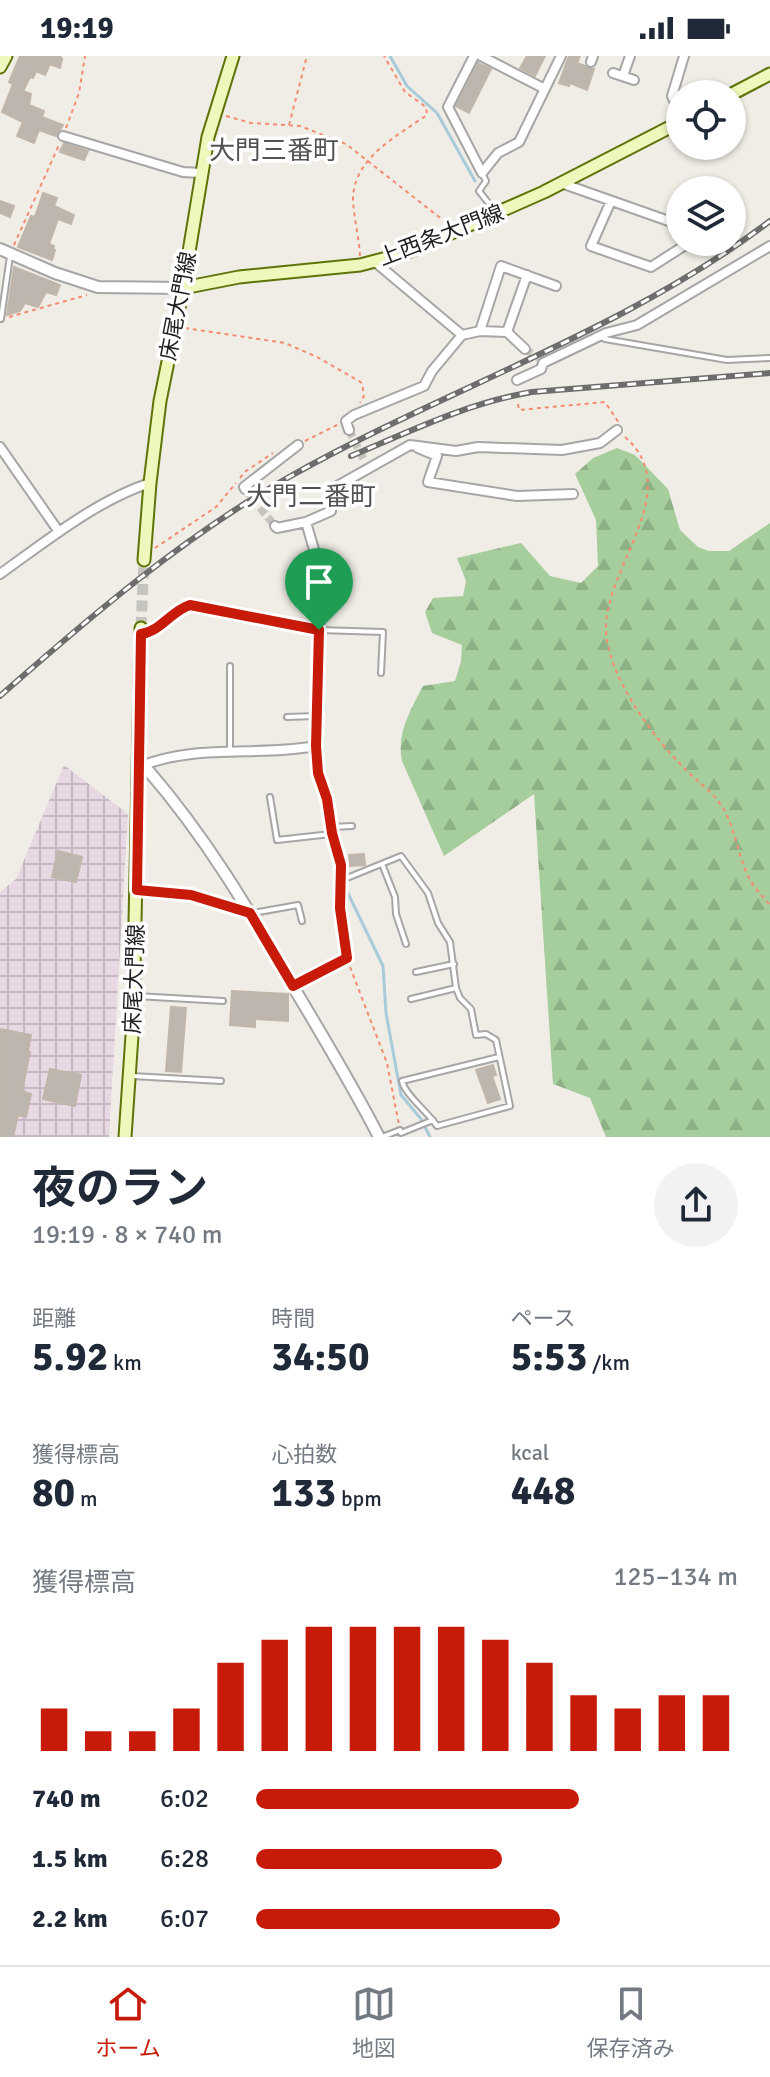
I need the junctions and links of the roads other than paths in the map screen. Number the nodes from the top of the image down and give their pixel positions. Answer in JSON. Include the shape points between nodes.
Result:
{"nodes":[{"id":1,"x":6,"y":56,"type":"edge"},
{"id":2,"x":233,"y":56,"type":"edge"},
{"id":3,"x":474,"y":56,"type":"edge"},
{"id":4,"x":481,"y":56,"type":"edge"},
{"id":5,"x":561,"y":56,"type":"edge"},
{"id":6,"x":630,"y":56,"type":"edge"},
{"id":7,"x":684,"y":56,"type":"edge"},
{"id":8,"x":0,"y":67,"type":"edge"},
{"id":9,"x":613,"y":73,"type":"dead end"},
{"id":10,"x":770,"y":74,"type":"edge"},
{"id":11,"x":623,"y":76,"type":"junction"},
{"id":12,"x":634,"y":80,"type":"dead end"},
{"id":13,"x":677,"y":80,"type":"edge"},
{"id":14,"x":746,"y":87,"type":"edge"},
{"id":15,"x":545,"y":89,"type":"junction"},
{"id":16,"x":666,"y":129,"type":"edge"},
{"id":17,"x":63,"y":136,"type":"road end"},
{"id":18,"x":201,"y":173,"type":"junction"},
{"id":19,"x":482,"y":173,"type":"junction"},
{"id":20,"x":561,"y":183,"type":"junction"},
{"id":21,"x":611,"y":201,"type":"junction"},
{"id":22,"x":497,"y":214,"type":"junction"},
{"id":23,"x":666,"y":220,"type":"edge"},
{"id":24,"x":770,"y":246,"type":"edge"},
{"id":25,"x":5,"y":251,"type":"edge"},
{"id":26,"x":668,"y":256,"type":"edge"},
{"id":27,"x":375,"y":262,"type":"junction"},
{"id":28,"x":527,"y":275,"type":"junction"},
{"id":29,"x":556,"y":286,"type":"dead end"},
{"id":30,"x":183,"y":288,"type":"junction"},
{"id":31,"x":1,"y":319,"type":"edge"},
{"id":32,"x":480,"y":331,"type":"junction"},
{"id":33,"x":507,"y":332,"type":"junction"},
{"id":34,"x":462,"y":335,"type":"junction"},
{"id":35,"x":599,"y":336,"type":"junction"},
{"id":36,"x":525,"y":349,"type":"tunnel mouth"},
{"id":37,"x":770,"y":358,"type":"edge"},
{"id":38,"x":517,"y":380,"type":"dead end"},
{"id":39,"x":350,"y":422,"type":"road end"},
{"id":40,"x":617,"y":430,"type":"road end"},
{"id":41,"x":298,"y":445,"type":"road end"},
{"id":42,"x":410,"y":445,"type":"junction"},
{"id":43,"x":0,"y":447,"type":"edge"},
{"id":44,"x":150,"y":483,"type":"junction"},
{"id":45,"x":245,"y":489,"type":"dead end"},
{"id":46,"x":573,"y":494,"type":"dead end"},
{"id":47,"x":306,"y":522,"type":"junction"},
{"id":48,"x":275,"y":526,"type":"dead end"},
{"id":49,"x":59,"y":532,"type":"junction"},
{"id":50,"x":145,"y":555,"type":"tunnel mouth"},
{"id":51,"x":0,"y":574,"type":"edge"},
{"id":52,"x":319,"y":630,"type":"junction"},
{"id":53,"x":141,"y":631,"type":"joint"},
{"id":54,"x":230,"y":666,"type":"dead end"},
{"id":55,"x":381,"y":673,"type":"dead end"},
{"id":56,"x":317,"y":716,"type":"junction"},
{"id":57,"x":287,"y":717,"type":"dead end"},
{"id":58,"x":316,"y":746,"type":"junction"},
{"id":59,"x":230,"y":751,"type":"junction"},
{"id":60,"x":139,"y":767,"type":"junction"},
{"id":61,"x":270,"y":797,"type":"dead end"},
{"id":62,"x":352,"y":826,"type":"dead end"},
{"id":63,"x":332,"y":830,"type":"junction"},
{"id":64,"x":382,"y":864,"type":"junction"},
{"id":65,"x":340,"y":881,"type":"junction"},
{"id":66,"x":137,"y":890,"type":"junction"},
{"id":67,"x":250,"y":913,"type":"junction"},
{"id":68,"x":302,"y":921,"type":"dead end"},
{"id":69,"x":406,"y":944,"type":"dead end"},
{"id":70,"x":454,"y":964,"type":"junction"},
{"id":71,"x":416,"y":972,"type":"dead end"},
{"id":72,"x":293,"y":986,"type":"junction"},
{"id":73,"x":456,"y":988,"type":"junction"},
{"id":74,"x":134,"y":996,"type":"junction"},
{"id":75,"x":411,"y":999,"type":"dead end"},
{"id":76,"x":223,"y":1001,"type":"dead end"},
{"id":77,"x":499,"y":1057,"type":"junction"},
{"id":78,"x":129,"y":1076,"type":"junction"},
{"id":79,"x":221,"y":1081,"type":"dead end"},
{"id":80,"x":433,"y":1120,"type":"junction"},
{"id":81,"x":125,"y":1137,"type":"edge"},
{"id":82,"x":380,"y":1137,"type":"edge"}],
"edges":[{"from":1,"to":8,"type":"main road"},
{"from":2,"to":18,"type":"main road","name":"床尾大門線"},
{"from":3,"to":19,"type":"street","via":[[448,107]]},
{"from":4,"to":15,"type":"street"},
{"from":5,"to":15,"type":"street"},
{"from":6,"to":11,"type":"street"},
{"from":7,"to":13,"type":"street"},
{"from":9,"to":11,"type":"street"},
{"from":10,"to":14,"type":"main road"},
{"from":11,"to":12,"type":"street"},
{"from":15,"to":19,"type":"street","via":[[519,142],[498,153]]},
{"from":16,"to":20,"type":"main road","name":"上西条大門線"},
{"from":17,"to":18,"type":"street"},
{"from":18,"to":30,"type":"main road","name":"床尾大門線"},
{"from":19,"to":22,"type":"lane","via":[[486,181],[479,191]]},
{"from":20,"to":21,"type":"street"},
{"from":20,"to":22,"type":"main road","name":"上西条大門線"},
{"from":21,"to":23,"type":"street"},
{"from":21,"to":26,"type":"street","via":[[591,246],[651,267]]},
{"from":22,"to":27,"type":"main road","name":"上西条大門線"},
{"from":24,"to":35,"type":"street","via":[[637,325]]},
{"from":25,"to":30,"type":"street","via":[[98,287]]},
{"from":25,"to":31,"type":"lane"},
{"from":27,"to":30,"type":"main road","name":"上西条大門線"},
{"from":27,"to":34,"type":"street"},
{"from":28,"to":29,"type":"street"},
{"from":28,"to":32,"type":"street","via":[[501,266]]},
{"from":28,"to":33,"type":"street"},
{"from":30,"to":44,"type":"main road","name":"床尾大門線"},
{"from":32,"to":33,"type":"street"},
{"from":32,"to":34,"type":"street"},
{"from":33,"to":36,"type":"street"},
{"from":34,"to":39,"type":"street","via":[[424,386]]},
{"from":35,"to":37,"type":"lane","via":[[701,357]]},
{"from":35,"to":38,"type":"street","via":[[541,361],[541,369]]},
{"from":40,"to":42,"type":"street","via":[[600,443],[562,450],[456,451]]},
{"from":41,"to":45,"type":"street"},
{"from":42,"to":46,"type":"street","via":[[437,456],[428,482],[517,496]]},
{"from":42,"to":47,"type":"street","via":[[366,465],[332,489],[331,511]]},
{"from":43,"to":49,"type":"street"},
{"from":44,"to":49,"type":"street"},
{"from":44,"to":50,"type":"main road","name":"床尾大門線"},
{"from":47,"to":48,"type":"street"},
{"from":47,"to":52,"type":"street","via":[[317,560]]},
{"from":49,"to":51,"type":"street"},
{"from":52,"to":53,"type":"street","via":[[190,605],[152,633]]},
{"from":52,"to":55,"type":"lane","via":[[383,632]]},
{"from":52,"to":56,"type":"street"},
{"from":53,"to":60,"type":"main road","name":"床尾大門線"},
{"from":54,"to":59,"type":"lane"},
{"from":56,"to":57,"type":"lane"},
{"from":56,"to":58,"type":"street"},
{"from":58,"to":59,"type":"street"},
{"from":58,"to":63,"type":"street"},
{"from":59,"to":60,"type":"street","via":[[158,759]]},
{"from":60,"to":66,"type":"main road","name":"床尾大門線"},
{"from":60,"to":67,"type":"street","via":[[147,769],[202,836]]},
{"from":61,"to":63,"type":"lane","via":[[277,840]]},
{"from":62,"to":63,"type":"lane"},
{"from":63,"to":65,"type":"street"},
{"from":64,"to":65,"type":"lane"},
{"from":64,"to":69,"type":"lane"},
{"from":64,"to":70,"type":"lane","via":[[401,856],[428,893]]},
{"from":65,"to":72,"type":"street","via":[[347,958]]},
{"from":66,"to":67,"type":"street","via":[[191,895]]},
{"from":66,"to":74,"type":"main road","name":"床尾大門線"},
{"from":67,"to":68,"type":"lane","via":[[298,905]]},
{"from":67,"to":72,"type":"street"},
{"from":70,"to":71,"type":"lane"},
{"from":70,"to":73,"type":"lane"},
{"from":72,"to":82,"type":"street"},
{"from":73,"to":75,"type":"lane"},
{"from":73,"to":77,"type":"lane","via":[[471,1009],[476,1035],[496,1040]]},
{"from":74,"to":76,"type":"lane"},
{"from":74,"to":78,"type":"main road","name":"床尾大門線","via":[[127,1021]]},
{"from":77,"to":80,"type":"lane","via":[[510,1106],[437,1126]]},
{"from":77,"to":80,"type":"lane","via":[[402,1081]]},
{"from":78,"to":79,"type":"lane"},
{"from":78,"to":81,"type":"main road","name":"床尾大門線"},
{"from":80,"to":82,"type":"lane"}]}
